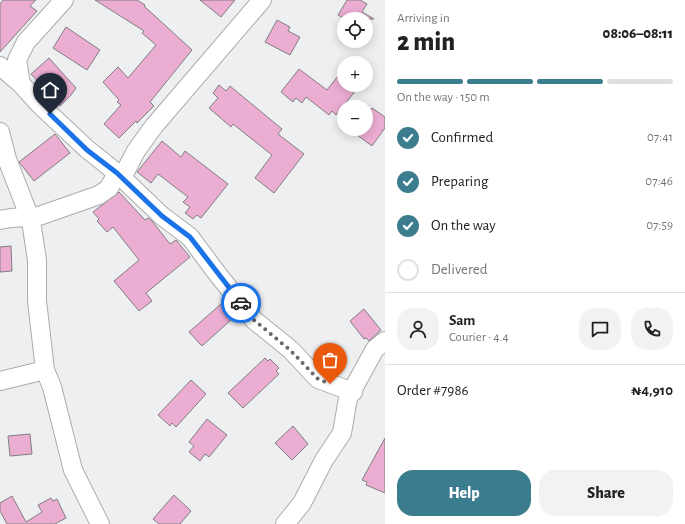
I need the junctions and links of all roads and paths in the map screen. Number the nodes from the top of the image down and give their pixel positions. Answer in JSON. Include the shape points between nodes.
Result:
{"nodes":[{"id":1,"x":64,"y":0,"type":"edge"},
{"id":2,"x":262,"y":0,"type":"edge"},
{"id":3,"x":0,"y":66,"type":"edge"},
{"id":4,"x":21,"y":84,"type":"junction"},
{"id":5,"x":0,"y":132,"type":"edge"},
{"id":6,"x":117,"y":173,"type":"junction"},
{"id":7,"x":30,"y":217,"type":"junction"},
{"id":8,"x":0,"y":220,"type":"edge"},
{"id":9,"x":385,"y":341,"type":"edge"},
{"id":10,"x":45,"y":370,"type":"junction"},
{"id":11,"x":0,"y":381,"type":"edge"},
{"id":12,"x":352,"y":392,"type":"junction"},
{"id":13,"x":100,"y":524,"type":"edge"},
{"id":14,"x":285,"y":524,"type":"edge"}],
"edges":[{"from":1,"to":4,"type":"street","via":[[26,42],[17,60]]},
{"from":2,"to":6,"type":"street","via":[[154,126],[125,172]]},
{"from":3,"to":4,"type":"street"},
{"from":4,"to":6,"type":"street","via":[[40,106],[87,150]]},
{"from":5,"to":7,"type":"street","via":[[7,159]]},
{"from":6,"to":7,"type":"street","via":[[109,188],[99,195]]},
{"from":6,"to":12,"type":"street","via":[[162,216],[190,237],[254,320],[290,350],[318,379]]},
{"from":7,"to":8,"type":"street"},
{"from":7,"to":10,"type":"street","via":[[37,260],[37,301]]},
{"from":9,"to":12,"type":"street","via":[[375,349]]},
{"from":10,"to":11,"type":"street"},
{"from":10,"to":13,"type":"street","via":[[52,387],[73,470]]},
{"from":12,"to":14,"type":"street","via":[[348,398],[342,433],[324,460],[302,503]]}]}
